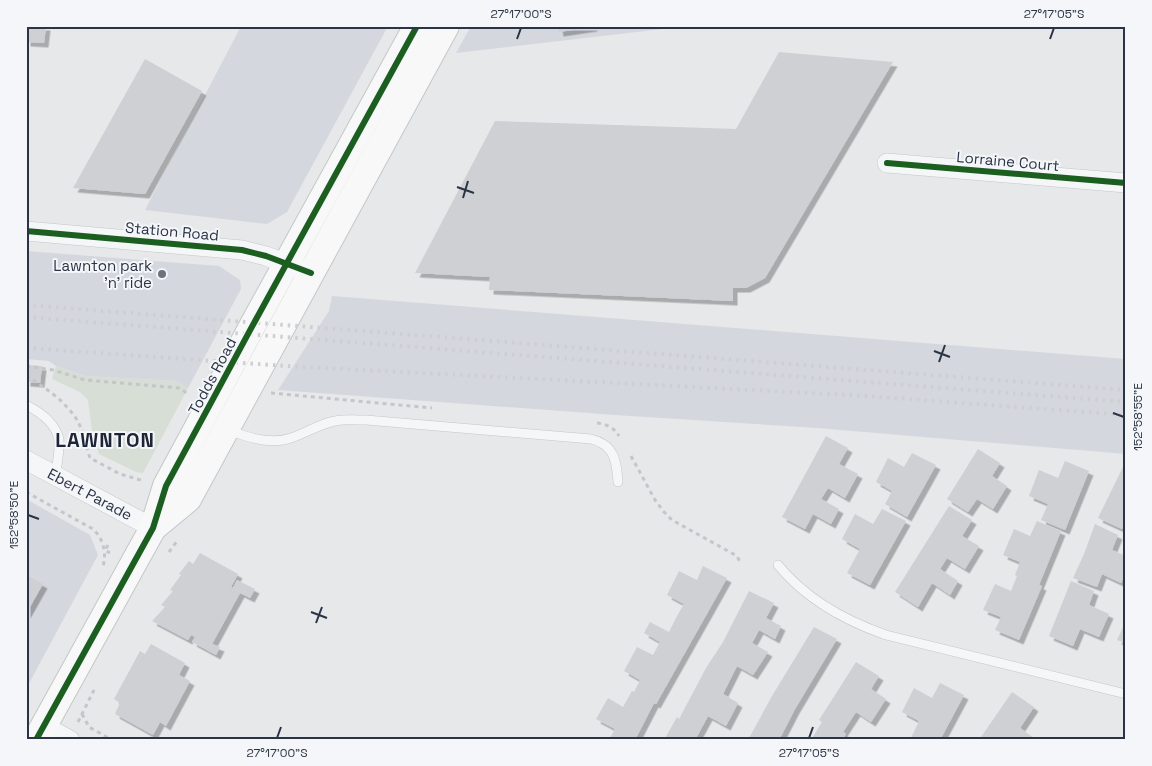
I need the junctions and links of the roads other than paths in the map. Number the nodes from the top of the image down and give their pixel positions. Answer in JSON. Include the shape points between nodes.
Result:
{"nodes":[{"id":1,"x":416,"y":26,"type":"edge"},
{"id":2,"x":446,"y":26,"type":"edge"},
{"id":3,"x":887,"y":163,"type":"dead end"},
{"id":4,"x":1126,"y":183,"type":"edge"},
{"id":5,"x":26,"y":230,"type":"edge"},
{"id":6,"x":287,"y":263,"type":"junction"},
{"id":7,"x":311,"y":273,"type":"junction"},
{"id":8,"x":26,"y":405,"type":"edge"},
{"id":9,"x":227,"y":429,"type":"junction"},
{"id":10,"x":26,"y":460,"type":"edge"},
{"id":11,"x":55,"y":476,"type":"junction"},
{"id":12,"x":618,"y":482,"type":"dead end"},
{"id":13,"x":153,"y":528,"type":"junction"},
{"id":14,"x":778,"y":565,"type":"dead end"},
{"id":15,"x":1126,"y":694,"type":"edge"},
{"id":16,"x":40,"y":733,"type":"edge"},
{"id":17,"x":70,"y":740,"type":"edge"}],
"edges":[{"from":1,"to":6,"type":"street","name":"Todds Road"},
{"from":2,"to":7,"type":"street","name":"Todds Road"},
{"from":3,"to":4,"type":"street","name":"Lorraine Court"},
{"from":5,"to":6,"type":"street","name":"Station Road","via":[[242,250]]},
{"from":6,"to":7,"type":"street","name":"Station Road"},
{"from":6,"to":13,"type":"street","name":"Todds Road","via":[[166,486]]},
{"from":7,"to":9,"type":"street","name":"Todds Road"},
{"from":8,"to":11,"type":"lane","via":[[46,418],[57,434],[59,448]]},
{"from":9,"to":12,"type":"lane","via":[[243,436],[277,440],[288,439],[336,420],[387,420],[591,439],[605,444],[613,455]]},
{"from":9,"to":13,"type":"street","name":"Todds Road","via":[[188,499]]},
{"from":10,"to":11,"type":"street","name":"Ebert Parade"},
{"from":11,"to":13,"type":"street","name":"Ebert Parade"},
{"from":13,"to":16,"type":"street","name":"Todds Road"},
{"from":14,"to":15,"type":"lane","via":[[788,578],[814,598],[864,627]]},
{"from":16,"to":17,"type":"street"}]}
